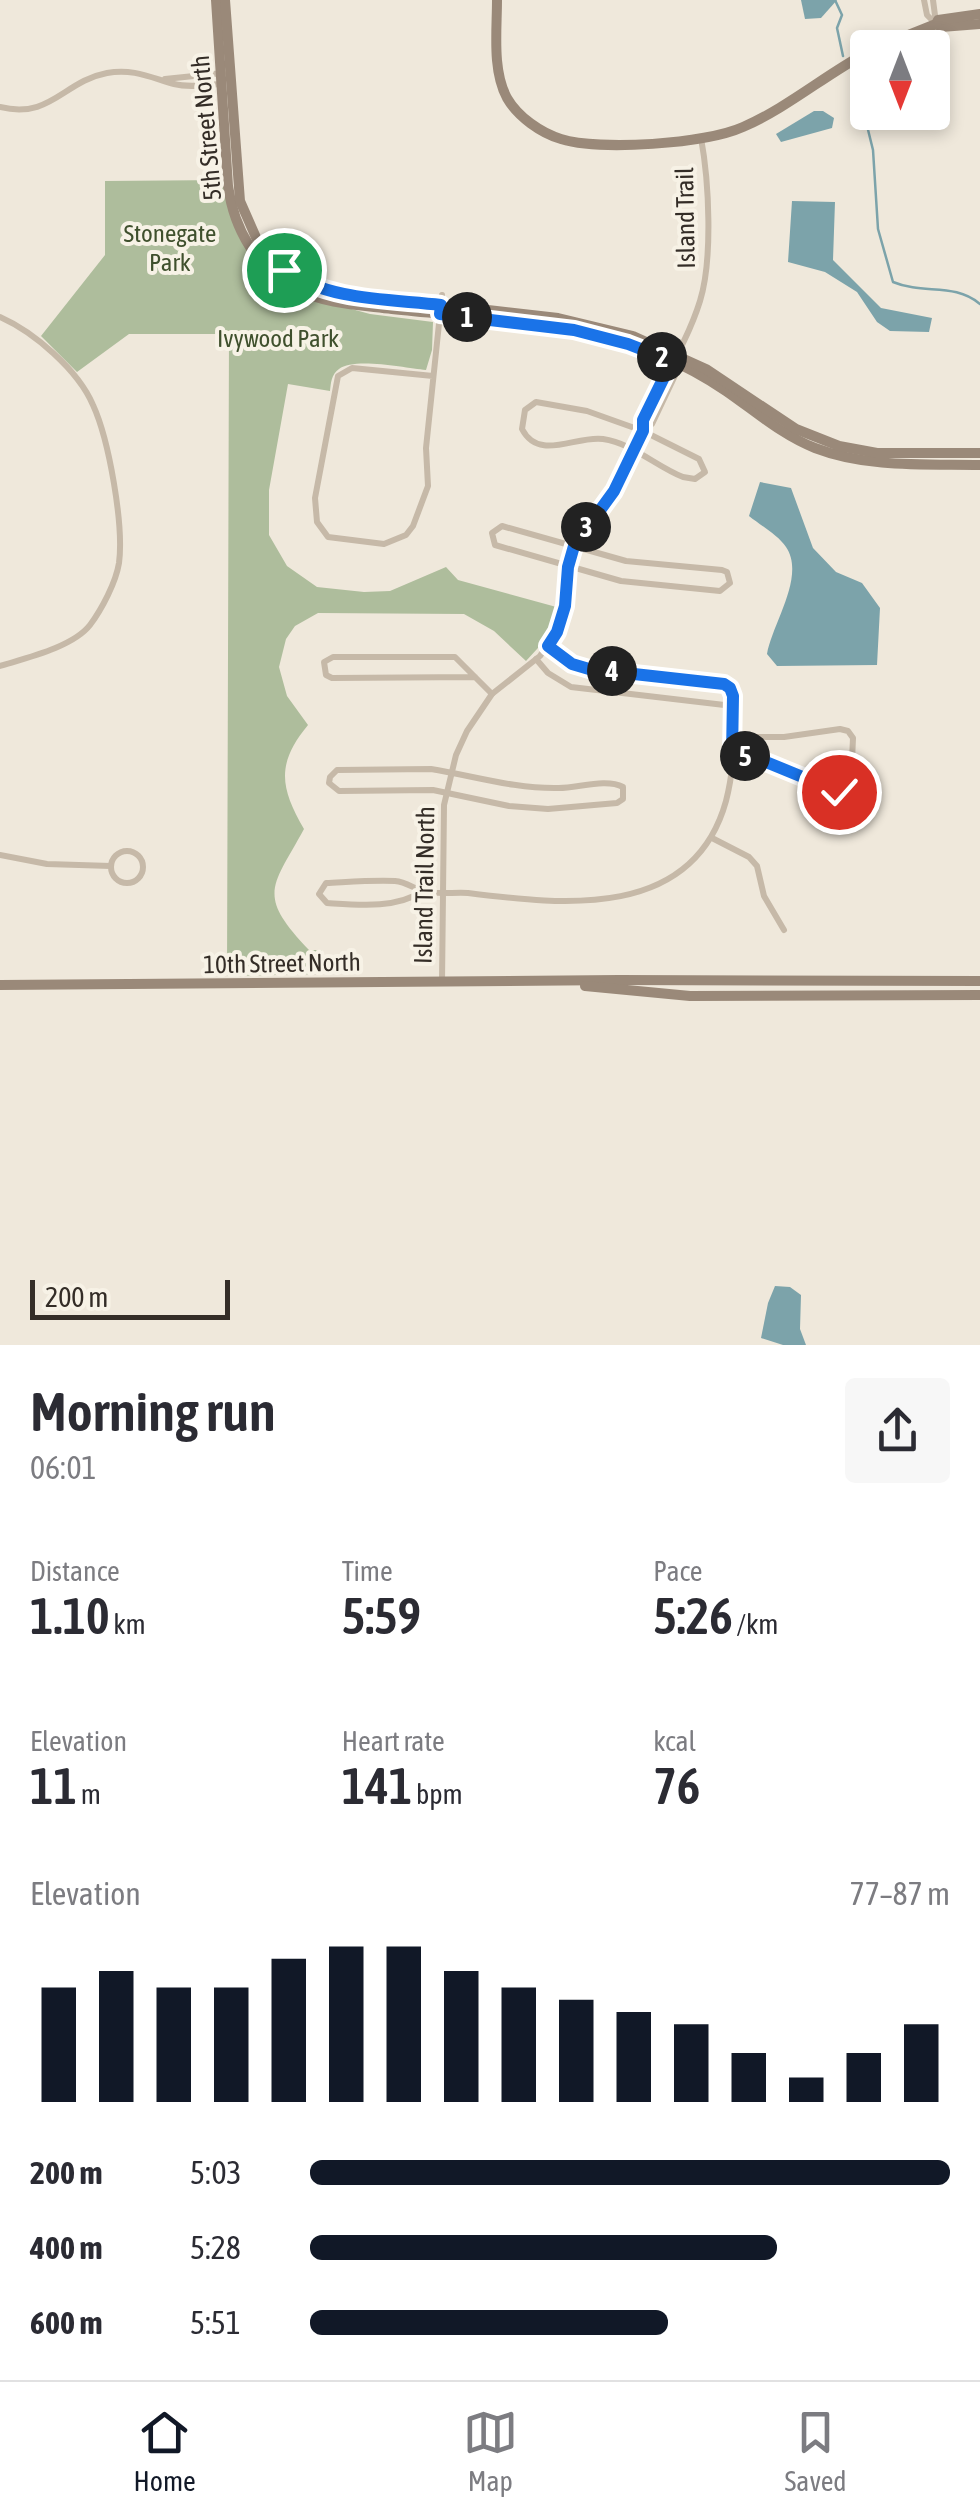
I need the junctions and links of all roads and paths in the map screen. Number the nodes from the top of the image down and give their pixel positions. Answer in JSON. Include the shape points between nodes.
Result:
{"nodes":[{"id":1,"x":216,"y":0,"type":"edge"},
{"id":2,"x":225,"y":0,"type":"edge"},
{"id":3,"x":496,"y":0,"type":"edge"},
{"id":4,"x":924,"y":0,"type":"edge"},
{"id":5,"x":932,"y":0,"type":"edge"},
{"id":6,"x":980,"y":14,"type":"edge"},
{"id":7,"x":936,"y":24,"type":"junction"},
{"id":8,"x":980,"y":24,"type":"edge"},
{"id":9,"x":921,"y":30,"type":"edge"},
{"id":10,"x":850,"y":62,"type":"edge"},
{"id":11,"x":226,"y":78,"type":"junction"},
{"id":12,"x":0,"y":107,"type":"edge"},
{"id":13,"x":701,"y":137,"type":"junction"},
{"id":14,"x":441,"y":304,"type":"junction"},
{"id":15,"x":0,"y":317,"type":"edge"},
{"id":16,"x":676,"y":360,"type":"junction"},
{"id":17,"x":433,"y":376,"type":"junction"},
{"id":18,"x":643,"y":431,"type":"junction"},
{"id":19,"x":633,"y":451,"type":"junction"},
{"id":20,"x":980,"y":454,"type":"edge"},
{"id":21,"x":980,"y":464,"type":"edge"},
{"id":22,"x":574,"y":546,"type":"junction"},
{"id":23,"x":568,"y":567,"type":"junction"},
{"id":24,"x":548,"y":646,"type":"junction"},
{"id":25,"x":536,"y":659,"type":"junction"},
{"id":26,"x":0,"y":666,"type":"edge"},
{"id":27,"x":475,"y":678,"type":"junction"},
{"id":28,"x":492,"y":694,"type":"junction"},
{"id":29,"x":732,"y":706,"type":"junction"},
{"id":30,"x":733,"y":737,"type":"junction"},
{"id":31,"x":732,"y":754,"type":"junction"},
{"id":32,"x":450,"y":772,"type":"junction"},
{"id":33,"x":446,"y":793,"type":"junction"},
{"id":34,"x":712,"y":838,"type":"junction"},
{"id":35,"x":0,"y":855,"type":"edge"},
{"id":36,"x":110,"y":866,"type":"junction"},
{"id":37,"x":423,"y":892,"type":"junction"},
{"id":38,"x":442,"y":892,"type":"junction"},
{"id":39,"x":784,"y":930,"type":"dead end"},
{"id":40,"x":980,"y":981,"type":"edge"},
{"id":41,"x":442,"y":982,"type":"junction"},
{"id":42,"x":564,"y":983,"type":"junction"},
{"id":43,"x":0,"y":985,"type":"edge"},
{"id":44,"x":980,"y":995,"type":"edge"}],
"edges":[{"from":1,"to":11,"type":"street","name":"5th Street North"},
{"from":2,"to":11,"type":"street","name":"5th Street North"},
{"from":3,"to":13,"type":"street","via":[[498,72],[526,121],[559,139],[592,145]]},
{"from":4,"to":7,"type":"street"},
{"from":5,"to":7,"type":"street"},
{"from":6,"to":7,"type":"street"},
{"from":7,"to":8,"type":"street"},
{"from":7,"to":9,"type":"street"},
{"from":10,"to":13,"type":"street","via":[[740,129]]},
{"from":11,"to":12,"type":"street","via":[[107,73],[42,107]]},
{"from":11,"to":14,"type":"street","name":"5th Street North","via":[[240,201],[270,257],[323,290]]},
{"from":13,"to":16,"type":"street","name":"Island Trail","via":[[706,278]]},
{"from":14,"to":16,"type":"street","name":"5th Street North","via":[[588,324],[633,336]]},
{"from":14,"to":17,"type":"street"},
{"from":15,"to":26,"type":"street","via":[[63,362],[92,402],[117,509],[118,564],[88,628]]},
{"from":16,"to":18,"type":"street","name":"Island Trail North","via":[[652,424]]},
{"from":16,"to":20,"type":"street","name":"5th Street North","via":[[729,382],[788,424],[833,444],[878,453]]},
{"from":16,"to":21,"type":"street","name":"5th Street North","via":[[786,433],[829,453],[876,462]]},
{"from":17,"to":17,"type":"street","via":[[428,486],[413,526],[384,544],[328,537],[316,522],[315,498],[338,376],[352,368]]},
{"from":18,"to":19,"type":"street","name":"Island Trail North"},
{"from":18,"to":19,"type":"street","via":[[699,460],[705,472],[695,480],[683,478]]},
{"from":18,"to":19,"type":"street","via":[[554,404],[536,402],[525,410],[523,433],[548,446],[602,438]]},
{"from":19,"to":22,"type":"street","name":"Island Trail North"},
{"from":22,"to":23,"type":"street","name":"Island Trail North"},
{"from":22,"to":23,"type":"street","via":[[502,526],[492,532],[495,544]]},
{"from":22,"to":23,"type":"street","via":[[632,562],[722,570],[730,582],[720,591],[639,584]]},
{"from":23,"to":24,"type":"street","name":"Island Trail North","via":[[565,606]]},
{"from":24,"to":25,"type":"street","name":"Island Trail North"},
{"from":24,"to":29,"type":"street","via":[[589,669],[724,684]]},
{"from":25,"to":28,"type":"street","name":"Island Trail North"},
{"from":25,"to":29,"type":"street","via":[[571,687]]},
{"from":27,"to":27,"type":"street","via":[[460,658],[450,656],[333,658],[323,668],[332,678]]},
{"from":27,"to":28,"type":"street"},
{"from":28,"to":32,"type":"street","name":"Island Trail North"},
{"from":29,"to":30,"type":"street"},
{"from":30,"to":31,"type":"street"},
{"from":30,"to":31,"type":"street","via":[[848,731],[851,783],[839,792]]},
{"from":31,"to":34,"type":"street","via":[[730,787]]},
{"from":32,"to":33,"type":"street","name":"Island Trail North"},
{"from":32,"to":33,"type":"street","via":[[337,770],[330,777],[339,791]]},
{"from":32,"to":33,"type":"street","via":[[535,788],[611,782],[624,792],[617,803],[548,809]]},
{"from":33,"to":38,"type":"street","name":"Island Trail North"},
{"from":34,"to":38,"type":"street","via":[[667,880],[625,897],[526,901]]},
{"from":34,"to":39,"type":"street","via":[[757,866],[764,896]]},
{"from":35,"to":36,"type":"street"},
{"from":36,"to":36,"type":"street","via":[[127,884],[144,866],[126,850]]},
{"from":37,"to":37,"type":"street","via":[[399,881],[326,883],[319,894],[327,903],[393,903]]},
{"from":37,"to":38,"type":"street"},
{"from":38,"to":41,"type":"street","name":"Island Trail North"},
{"from":40,"to":42,"type":"street","name":"10th Street North"},
{"from":41,"to":42,"type":"street","name":"10th Street North"},
{"from":41,"to":43,"type":"street","name":"10th Street North"},
{"from":42,"to":44,"type":"street","name":"10th Street North","via":[[690,996]]}]}
